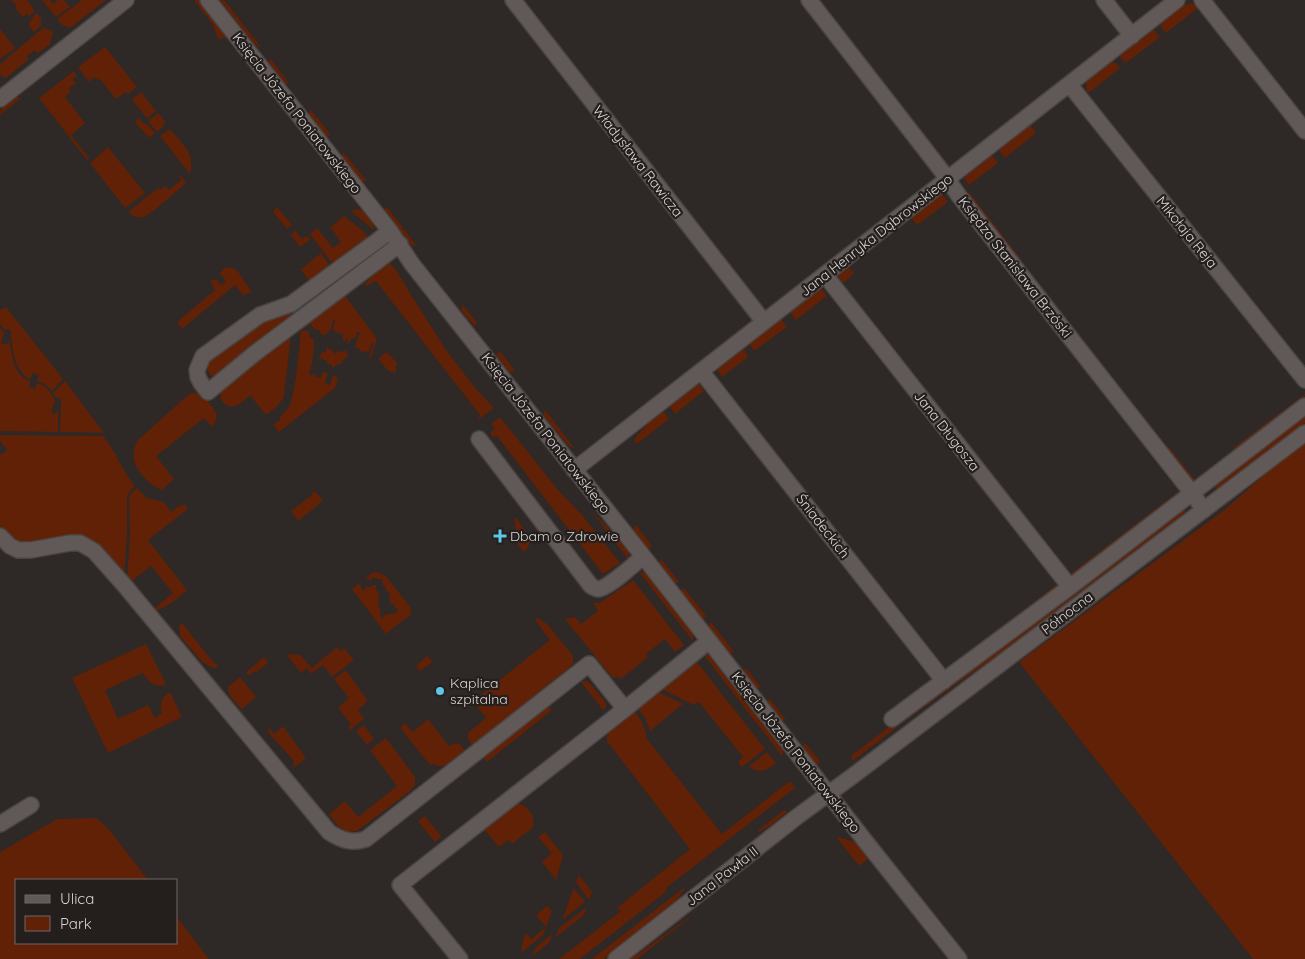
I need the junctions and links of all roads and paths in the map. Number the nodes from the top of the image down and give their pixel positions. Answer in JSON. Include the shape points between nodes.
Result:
{"nodes":[{"id":1,"x":126,"y":0,"type":"edge"},
{"id":2,"x":208,"y":0,"type":"edge"},
{"id":3,"x":513,"y":0,"type":"edge"},
{"id":4,"x":809,"y":0,"type":"edge"},
{"id":5,"x":1104,"y":0,"type":"edge"},
{"id":6,"x":1177,"y":0,"type":"edge"},
{"id":7,"x":1202,"y":0,"type":"edge"},
{"id":8,"x":1132,"y":36,"type":"junction"},
{"id":9,"x":1069,"y":84,"type":"junction"},
{"id":10,"x":0,"y":99,"type":"edge"},
{"id":11,"x":1305,"y":131,"type":"edge"},
{"id":12,"x":948,"y":179,"type":"junction"},
{"id":13,"x":390,"y":231,"type":"junction"},
{"id":14,"x":400,"y":244,"type":"junction"},
{"id":15,"x":825,"y":275,"type":"junction"},
{"id":16,"x":764,"y":322,"type":"junction"},
{"id":17,"x":701,"y":371,"type":"junction"},
{"id":18,"x":1305,"y":380,"type":"edge"},
{"id":19,"x":1305,"y":406,"type":"edge"},
{"id":20,"x":1305,"y":433,"type":"edge"},
{"id":21,"x":479,"y":439,"type":"dead end"},
{"id":22,"x":574,"y":470,"type":"junction"},
{"id":23,"x":1192,"y":492,"type":"junction"},
{"id":24,"x":1204,"y":510,"type":"junction"},
{"id":25,"x":0,"y":536,"type":"edge"},
{"id":26,"x":643,"y":556,"type":"junction"},
{"id":27,"x":1070,"y":587,"type":"junction"},
{"id":28,"x":709,"y":641,"type":"junction"},
{"id":29,"x":944,"y":681,"type":"junction"},
{"id":30,"x":625,"y":709,"type":"junction"},
{"id":31,"x":892,"y":719,"type":"dead end"},
{"id":32,"x":829,"y":793,"type":"junction"},
{"id":33,"x":31,"y":805,"type":"dead end"},
{"id":34,"x":0,"y":824,"type":"edge"},
{"id":35,"x":460,"y":959,"type":"edge"},
{"id":36,"x":616,"y":959,"type":"edge"},
{"id":37,"x":959,"y":959,"type":"edge"}],
"edges":[{"from":1,"to":10,"type":"street"},
{"from":2,"to":13,"type":"street","name":"Księcia Józefa Poniatowskiego"},
{"from":3,"to":16,"type":"street","name":"Władysława Rawicza"},
{"from":4,"to":12,"type":"street","name":"Księdza Stanisława Brzóski"},
{"from":5,"to":8,"type":"street"},
{"from":6,"to":8,"type":"street","name":"Jana Henryka Dąbrowskiego"},
{"from":7,"to":11,"type":"street"},
{"from":8,"to":9,"type":"street","name":"Jana Henryka Dąbrowskiego"},
{"from":9,"to":12,"type":"street","name":"Jana Henryka Dąbrowskiego"},
{"from":9,"to":18,"type":"street","name":"Mikołaja Reja"},
{"from":12,"to":15,"type":"street","name":"Jana Henryka Dąbrowskiego"},
{"from":12,"to":23,"type":"street","name":"Księdza Stanisława Brzóski"},
{"from":13,"to":14,"type":"street","name":"Księcia Józefa Poniatowskiego"},
{"from":13,"to":14,"type":"street","via":[[291,304],[260,315],[203,356],[197,370],[201,383],[208,392]]},
{"from":14,"to":22,"type":"street","name":"Księcia Józefa Poniatowskiego","via":[[412,264]]},
{"from":15,"to":16,"type":"street","name":"Jana Henryka Dąbrowskiego"},
{"from":15,"to":27,"type":"street","name":"Jana Długosza"},
{"from":16,"to":17,"type":"street","name":"Jana Henryka Dąbrowskiego"},
{"from":17,"to":22,"type":"street","name":"Jana Henryka Dąbrowskiego"},
{"from":17,"to":29,"type":"street","name":"Śniadeckich"},
{"from":19,"to":23,"type":"street","name":"Północna"},
{"from":20,"to":24,"type":"street","name":"Północna"},
{"from":21,"to":26,"type":"street","via":[[591,586],[603,588]]},
{"from":22,"to":26,"type":"street","name":"Księcia Józefa Poniatowskiego"},
{"from":23,"to":24,"type":"street","name":"Księdza Stanisława Brzóski"},
{"from":23,"to":27,"type":"street","name":"Północna"},
{"from":24,"to":32,"type":"street","name":"Północna"},
{"from":25,"to":30,"type":"street","via":[[18,550],[70,542],[80,543],[94,551],[329,832],[346,841],[366,839],[589,664]]},
{"from":26,"to":28,"type":"street","name":"Księcia Józefa Poniatowskiego"},
{"from":27,"to":29,"type":"street","name":"Północna"},
{"from":28,"to":30,"type":"street"},
{"from":28,"to":32,"type":"street","name":"Księcia Józefa Poniatowskiego"},
{"from":29,"to":31,"type":"street","name":"Północna"},
{"from":30,"to":35,"type":"street","via":[[400,885]]},
{"from":32,"to":36,"type":"street","name":"Jana Pawła II"},
{"from":32,"to":37,"type":"street","name":"Księcia Józefa Poniatowskiego"},
{"from":33,"to":34,"type":"street"}]}
